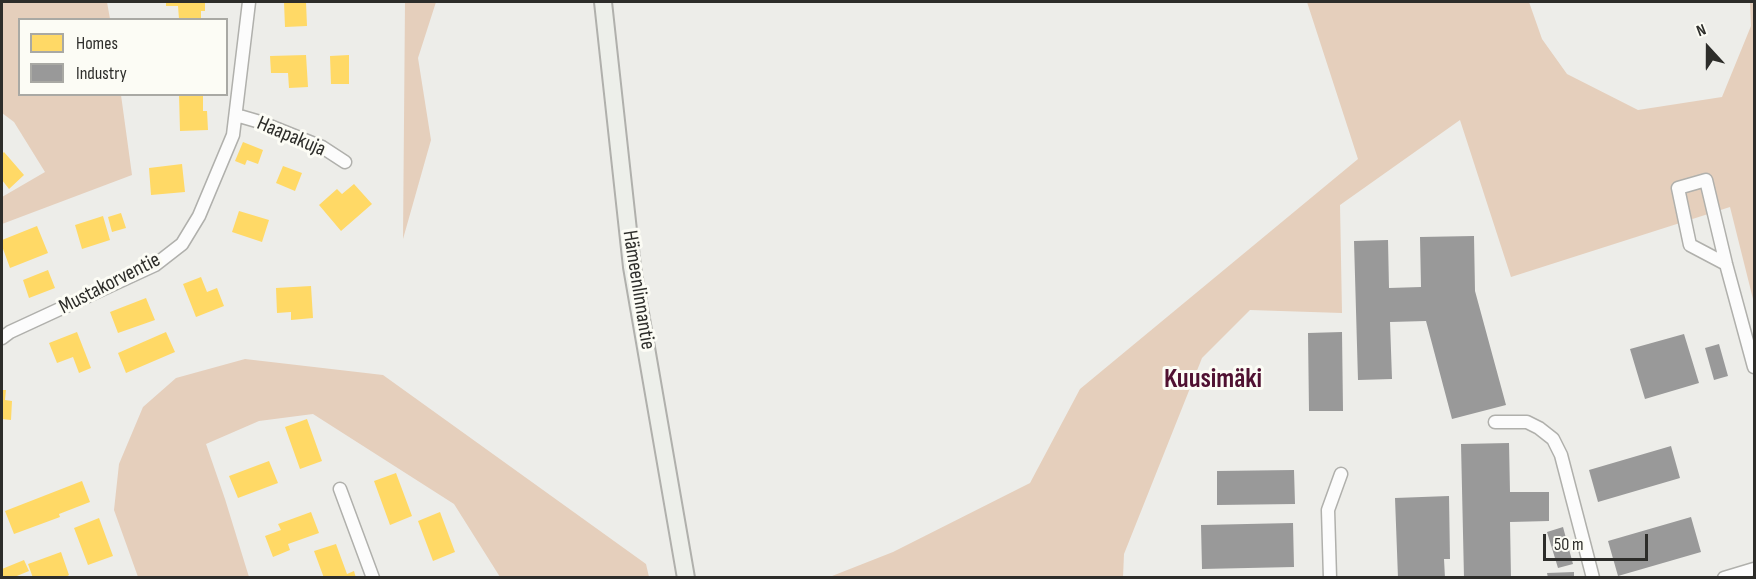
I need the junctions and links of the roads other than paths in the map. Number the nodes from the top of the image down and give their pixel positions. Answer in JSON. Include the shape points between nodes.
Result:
{"nodes":[{"id":1,"x":249,"y":2,"type":"edge"},
{"id":2,"x":603,"y":2,"type":"edge"},
{"id":3,"x":236,"y":115,"type":"junction"},
{"id":4,"x":345,"y":162,"type":"dead end"},
{"id":5,"x":1726,"y":264,"type":"junction"},
{"id":6,"x":2,"y":338,"type":"edge"},
{"id":7,"x":1755,"y":367,"type":"edge"},
{"id":8,"x":1495,"y":422,"type":"dead end"},
{"id":9,"x":1341,"y":474,"type":"dead end"},
{"id":10,"x":340,"y":489,"type":"dead end"},
{"id":11,"x":1755,"y":569,"type":"edge"},
{"id":12,"x":373,"y":578,"type":"edge"},
{"id":13,"x":686,"y":578,"type":"edge"},
{"id":14,"x":1330,"y":578,"type":"edge"},
{"id":15,"x":1593,"y":578,"type":"edge"},
{"id":16,"x":1724,"y":578,"type":"edge"}],
"edges":[{"from":1,"to":3,"type":"street","name":"Mustakorventie"},
{"from":2,"to":13,"type":"main road","name":"Hämeenlinnantie","via":[[632,267]]},
{"from":3,"to":4,"type":"street","name":"Haapakuja","via":[[322,147]]},
{"from":3,"to":6,"type":"street","name":"Mustakorventie","via":[[233,135],[199,216],[182,244],[155,265]]},
{"from":5,"to":5,"type":"street","via":[[1706,180],[1678,188],[1690,245]]},
{"from":5,"to":7,"type":"street"},
{"from":8,"to":15,"type":"street","via":[[1527,422],[1553,439],[1561,455]]},
{"from":9,"to":14,"type":"street","via":[[1328,510]]},
{"from":10,"to":12,"type":"street"},
{"from":11,"to":16,"type":"street"}]}
